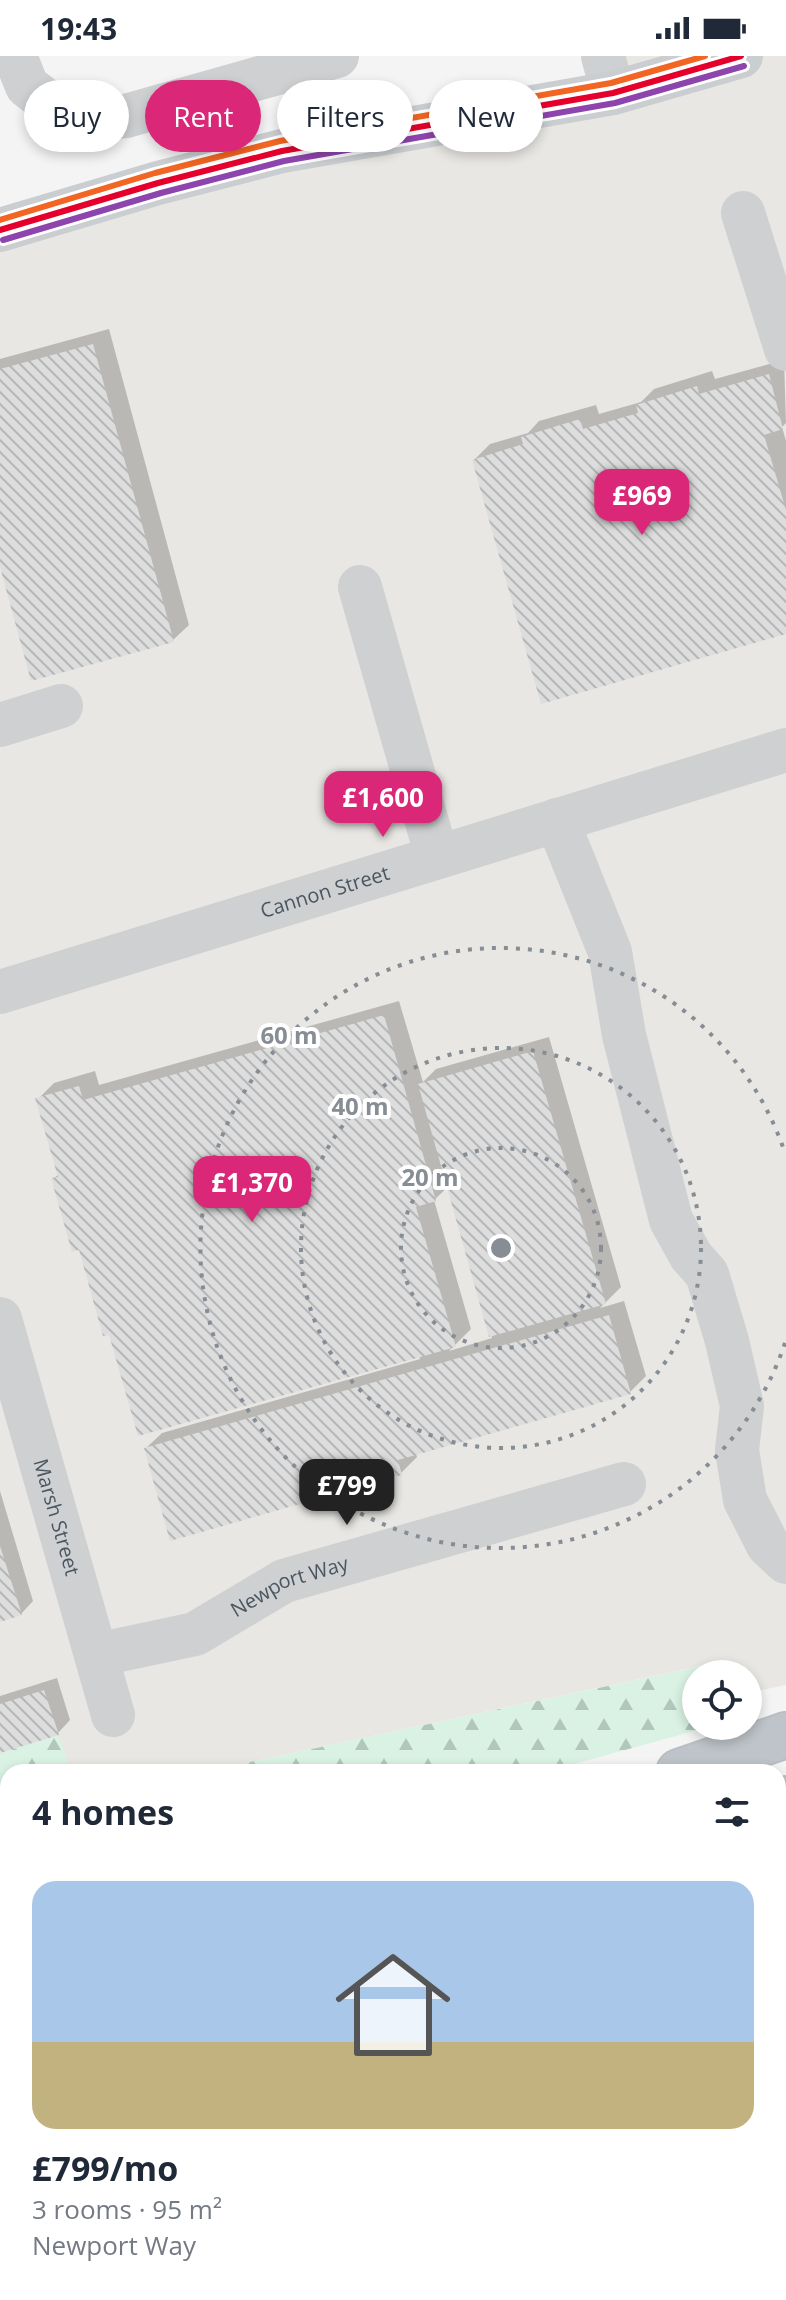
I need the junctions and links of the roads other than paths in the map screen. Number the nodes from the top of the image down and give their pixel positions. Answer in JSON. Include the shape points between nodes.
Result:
{"nodes":[{"id":1,"x":15,"y":56,"type":"edge"},
{"id":2,"x":337,"y":56,"type":"edge"},
{"id":3,"x":741,"y":56,"type":"edge"},
{"id":4,"x":287,"y":63,"type":"edge"},
{"id":5,"x":608,"y":75,"type":"edge"},
{"id":6,"x":743,"y":213,"type":"dead end"},
{"id":7,"x":0,"y":230,"type":"edge"},
{"id":8,"x":786,"y":349,"type":"edge"},
{"id":9,"x":360,"y":587,"type":"dead end"},
{"id":10,"x":61,"y":706,"type":"dead end"},
{"id":11,"x":0,"y":725,"type":"edge"},
{"id":12,"x":786,"y":750,"type":"edge"},
{"id":13,"x":557,"y":820,"type":"junction"},
{"id":14,"x":437,"y":857,"type":"junction"},
{"id":15,"x":0,"y":992,"type":"edge"},
{"id":16,"x":0,"y":1319,"type":"edge"},
{"id":17,"x":624,"y":1484,"type":"dead end"},
{"id":18,"x":786,"y":1562,"type":"edge"},
{"id":19,"x":96,"y":1655,"type":"junction"},
{"id":20,"x":113,"y":1715,"type":"dead end"},
{"id":21,"x":786,"y":1735,"type":"edge"},
{"id":22,"x":702,"y":1764,"type":"edge"}],
"edges":[{"from":1,"to":4,"type":"street","via":[[27,86],[62,113],[93,119],[126,116]]},
{"from":2,"to":4,"type":"street"},
{"from":3,"to":5,"type":"main road"},
{"from":5,"to":7,"type":"main road","via":[[282,151]]},
{"from":6,"to":8,"type":"street"},
{"from":9,"to":14,"type":"street"},
{"from":10,"to":11,"type":"street"},
{"from":12,"to":13,"type":"street","name":"Cannon Street"},
{"from":13,"to":14,"type":"street","name":"Cannon Street"},
{"from":13,"to":18,"type":"street","via":[[610,952],[624,1035],[671,1220],[707,1274],[727,1341],[742,1406],[737,1450],[745,1500],[768,1545]]},
{"from":14,"to":15,"type":"street","name":"Cannon Street"},
{"from":16,"to":19,"type":"street","name":"Marsh Street"},
{"from":17,"to":19,"type":"street","name":"Newport Way","via":[[284,1581],[195,1634]]},
{"from":19,"to":20,"type":"street","name":"Marsh Street"},
{"from":21,"to":22,"type":"highway"}]}
